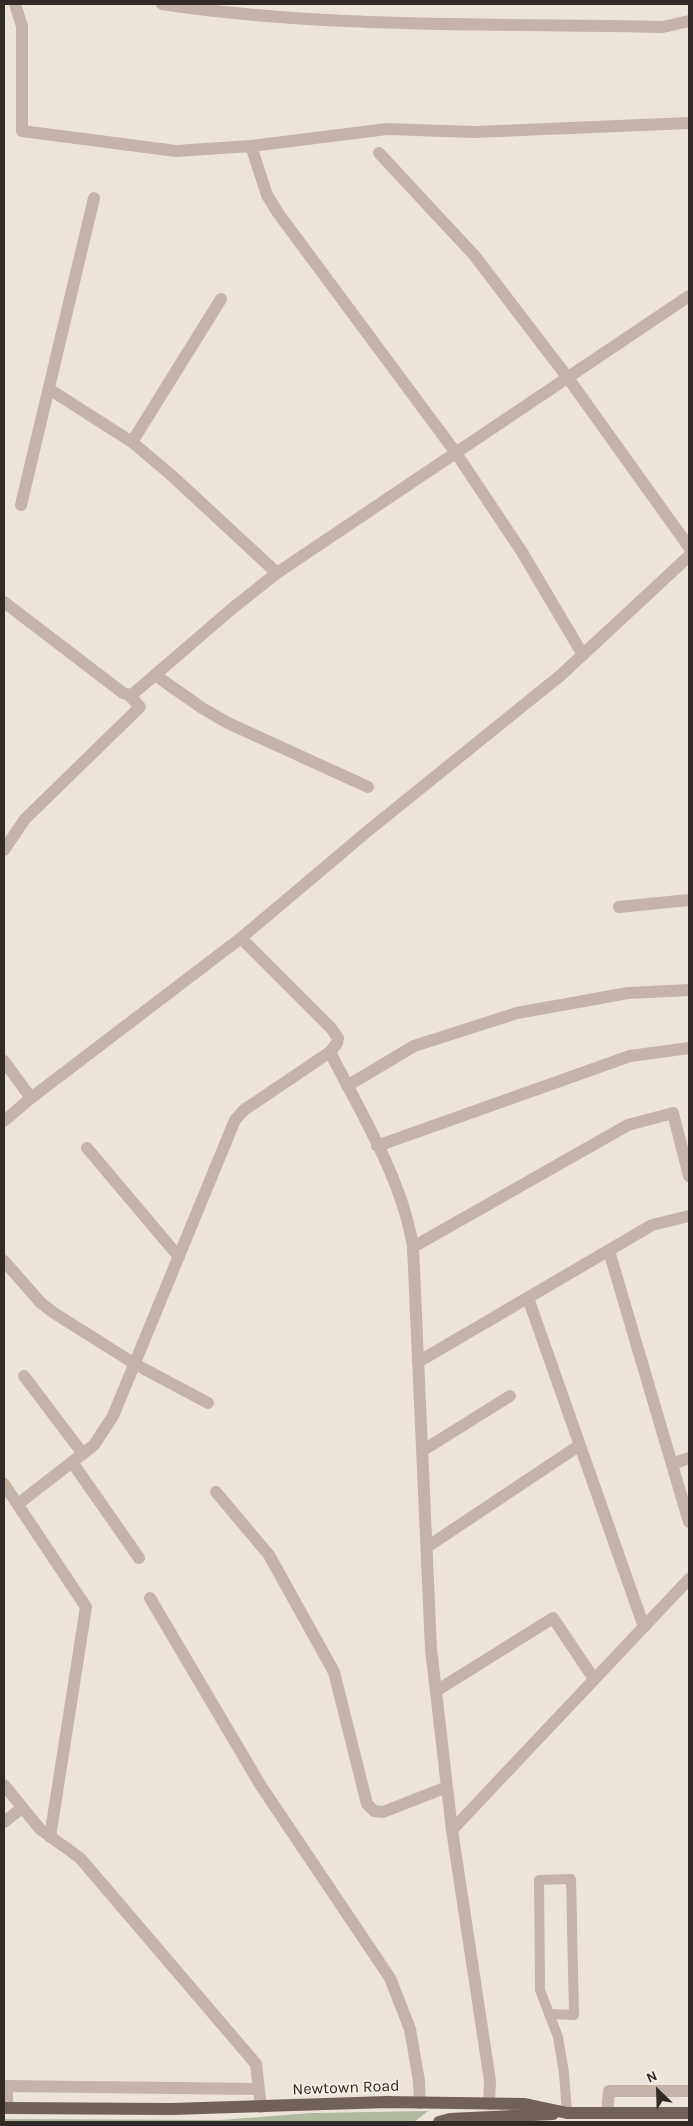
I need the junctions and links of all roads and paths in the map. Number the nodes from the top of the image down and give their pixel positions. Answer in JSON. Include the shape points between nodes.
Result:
{"nodes":[{"id":1,"x":16,"y":4,"type":"edge"},
{"id":2,"x":162,"y":4,"type":"edge"},
{"id":3,"x":689,"y":21,"type":"edge"},
{"id":4,"x":689,"y":123,"type":"edge"},
{"id":5,"x":251,"y":146,"type":"junction"},
{"id":6,"x":379,"y":154,"type":"dead end"},
{"id":7,"x":94,"y":198,"type":"dead end"},
{"id":8,"x":689,"y":296,"type":"edge"},
{"id":9,"x":221,"y":299,"type":"dead end"},
{"id":10,"x":568,"y":378,"type":"junction"},
{"id":11,"x":49,"y":389,"type":"junction"},
{"id":12,"x":132,"y":442,"type":"junction"},
{"id":13,"x":456,"y":453,"type":"junction"},
{"id":14,"x":21,"y":505,"type":"dead end"},
{"id":15,"x":689,"y":547,"type":"edge"},
{"id":16,"x":689,"y":556,"type":"edge"},
{"id":17,"x":277,"y":573,"type":"junction"},
{"id":18,"x":4,"y":602,"type":"edge"},
{"id":19,"x":583,"y":655,"type":"junction"},
{"id":20,"x":155,"y":675,"type":"junction"},
{"id":21,"x":129,"y":695,"type":"junction"},
{"id":22,"x":368,"y":786,"type":"dead end"},
{"id":23,"x":6,"y":840,"type":"edge"},
{"id":24,"x":689,"y":900,"type":"edge"},
{"id":25,"x":619,"y":907,"type":"dead end"},
{"id":26,"x":241,"y":938,"type":"junction"},
{"id":27,"x":689,"y":990,"type":"edge"},
{"id":28,"x":689,"y":1048,"type":"edge"},
{"id":29,"x":330,"y":1052,"type":"junction"},
{"id":30,"x":4,"y":1061,"type":"edge"},
{"id":31,"x":347,"y":1086,"type":"junction"},
{"id":32,"x":31,"y":1098,"type":"junction"},
{"id":33,"x":4,"y":1121,"type":"edge"},
{"id":34,"x":377,"y":1146,"type":"junction"},
{"id":35,"x":87,"y":1148,"type":"dead end"},
{"id":36,"x":689,"y":1176,"type":"edge"},
{"id":37,"x":689,"y":1216,"type":"edge"},
{"id":38,"x":413,"y":1247,"type":"junction"},
{"id":39,"x":609,"y":1250,"type":"junction"},
{"id":40,"x":179,"y":1257,"type":"junction"},
{"id":41,"x":4,"y":1261,"type":"edge"},
{"id":42,"x":528,"y":1298,"type":"junction"},
{"id":43,"x":418,"y":1362,"type":"junction"},
{"id":44,"x":136,"y":1364,"type":"junction"},
{"id":45,"x":24,"y":1376,"type":"dead end"},
{"id":46,"x":510,"y":1396,"type":"dead end"},
{"id":47,"x":208,"y":1404,"type":"dead end"},
{"id":48,"x":580,"y":1445,"type":"junction"},
{"id":49,"x":422,"y":1451,"type":"junction"},
{"id":50,"x":83,"y":1454,"type":"junction"},
{"id":51,"x":689,"y":1458,"type":"edge"},
{"id":52,"x":72,"y":1462,"type":"junction"},
{"id":53,"x":672,"y":1464,"type":"junction"},
{"id":54,"x":4,"y":1484,"type":"edge"},
{"id":55,"x":216,"y":1492,"type":"dead end"},
{"id":56,"x":18,"y":1504,"type":"junction"},
{"id":57,"x":689,"y":1522,"type":"edge"},
{"id":58,"x":427,"y":1547,"type":"junction"},
{"id":59,"x":139,"y":1558,"type":"dead end"},
{"id":60,"x":689,"y":1579,"type":"edge"},
{"id":61,"x":150,"y":1598,"type":"dead end"},
{"id":62,"x":644,"y":1627,"type":"junction"},
{"id":63,"x":594,"y":1679,"type":"junction"},
{"id":64,"x":436,"y":1691,"type":"junction"},
{"id":65,"x":4,"y":1786,"type":"edge"},
{"id":66,"x":447,"y":1787,"type":"junction"},
{"id":67,"x":22,"y":1808,"type":"junction"},
{"id":68,"x":4,"y":1822,"type":"edge"},
{"id":69,"x":452,"y":1830,"type":"junction"},
{"id":70,"x":50,"y":1837,"type":"junction"},
{"id":71,"x":549,"y":2014,"type":"junction"},
{"id":72,"x":6,"y":2086,"type":"edge"},
{"id":73,"x":259,"y":2088,"type":"junction"},
{"id":74,"x":689,"y":2091,"type":"edge"},
{"id":75,"x":420,"y":2103,"type":"junction"},
{"id":76,"x":489,"y":2104,"type":"junction"},
{"id":77,"x":261,"y":2107,"type":"junction"},
{"id":78,"x":6,"y":2108,"type":"edge"},
{"id":79,"x":567,"y":2113,"type":"junction"},
{"id":80,"x":607,"y":2113,"type":"junction"},
{"id":81,"x":689,"y":2113,"type":"edge"},
{"id":82,"x":439,"y":2122,"type":"edge"}],
"edges":[{"from":1,"to":5,"type":"street","via":[[22,26],[22,131],[176,151]]},
{"from":2,"to":3,"type":"street","via":[[292,18],[448,25],[663,27]]},
{"from":4,"to":5,"type":"street","via":[[474,132],[387,129]]},
{"from":5,"to":13,"type":"street","via":[[267,195],[278,213]]},
{"from":6,"to":10,"type":"street","via":[[474,255]]},
{"from":7,"to":11,"type":"street"},
{"from":8,"to":10,"type":"street"},
{"from":9,"to":12,"type":"street"},
{"from":10,"to":13,"type":"street"},
{"from":10,"to":15,"type":"street"},
{"from":11,"to":12,"type":"street"},
{"from":11,"to":14,"type":"street"},
{"from":12,"to":17,"type":"street"},
{"from":13,"to":17,"type":"street"},
{"from":13,"to":19,"type":"street","via":[[522,552]]},
{"from":16,"to":19,"type":"street"},
{"from":17,"to":20,"type":"street"},
{"from":18,"to":21,"type":"street"},
{"from":19,"to":26,"type":"street"},
{"from":20,"to":21,"type":"street"},
{"from":20,"to":22,"type":"street","via":[[228,724]]},
{"from":21,"to":23,"type":"street","via":[[140,707]]},
{"from":24,"to":25,"type":"street"},
{"from":26,"to":29,"type":"street","via":[[335,1033],[337,1043]]},
{"from":26,"to":32,"type":"street"},
{"from":27,"to":31,"type":"street","via":[[628,994],[517,1013],[414,1046]]},
{"from":28,"to":34,"type":"street","via":[[630,1056]]},
{"from":29,"to":31,"type":"street"},
{"from":29,"to":40,"type":"street","via":[[244,1110],[235,1120]]},
{"from":30,"to":32,"type":"street"},
{"from":31,"to":34,"type":"street"},
{"from":32,"to":33,"type":"street"},
{"from":34,"to":38,"type":"street","via":[[409,1220]]},
{"from":35,"to":40,"type":"street"},
{"from":36,"to":38,"type":"street","via":[[673,1113],[628,1125]]},
{"from":37,"to":39,"type":"street","via":[[652,1226]]},
{"from":38,"to":43,"type":"street"},
{"from":39,"to":42,"type":"street"},
{"from":39,"to":53,"type":"street"},
{"from":40,"to":44,"type":"street"},
{"from":41,"to":44,"type":"street","via":[[41,1303]]},
{"from":42,"to":43,"type":"street"},
{"from":42,"to":48,"type":"street"},
{"from":43,"to":49,"type":"street"},
{"from":44,"to":47,"type":"street"},
{"from":44,"to":50,"type":"street","via":[[113,1416],[94,1445]]},
{"from":45,"to":50,"type":"street"},
{"from":46,"to":49,"type":"street"},
{"from":48,"to":58,"type":"street"},
{"from":48,"to":62,"type":"street"},
{"from":49,"to":58,"type":"street"},
{"from":50,"to":52,"type":"street"},
{"from":51,"to":53,"type":"street"},
{"from":52,"to":56,"type":"street"},
{"from":52,"to":59,"type":"street"},
{"from":53,"to":57,"type":"street"},
{"from":54,"to":56,"type":"street"},
{"from":55,"to":66,"type":"street","via":[[269,1555],[334,1672],[367,1804],[374,1811],[383,1812]]},
{"from":56,"to":70,"type":"street","via":[[86,1607]]},
{"from":58,"to":64,"type":"street"},
{"from":60,"to":62,"type":"street"},
{"from":61,"to":75,"type":"street","via":[[261,1786],[390,1978],[410,2029]]},
{"from":62,"to":63,"type":"street"},
{"from":63,"to":64,"type":"street","via":[[553,1618]]},
{"from":63,"to":69,"type":"street"},
{"from":64,"to":66,"type":"street"},
{"from":65,"to":67,"type":"street"},
{"from":66,"to":69,"type":"street"},
{"from":67,"to":68,"type":"street"},
{"from":67,"to":70,"type":"street"},
{"from":69,"to":76,"type":"street","via":[[490,2081]]},
{"from":70,"to":73,"type":"street","via":[[80,1858],[256,2064]]},
{"from":71,"to":71,"type":"lane","via":[[574,2015],[571,1879],[539,1880],[540,1990]]},
{"from":71,"to":79,"type":"lane","via":[[558,2037]]},
{"from":72,"to":73,"type":"street"},
{"from":72,"to":78,"type":"street"},
{"from":73,"to":77,"type":"street"},
{"from":74,"to":80,"type":"street","via":[[609,2091]]},
{"from":75,"to":76,"type":"main road","name":"Newtown Road"},
{"from":75,"to":77,"type":"main road","name":"Newtown Road"},
{"from":76,"to":79,"type":"main road","name":"Newtown Road","via":[[525,2104]]},
{"from":77,"to":78,"type":"main road","name":"Newtown Road"},
{"from":79,"to":80,"type":"main road","name":"Newtown Road"},
{"from":79,"to":82,"type":"main road"},
{"from":80,"to":81,"type":"main road","name":"Newtown Road"}]}
